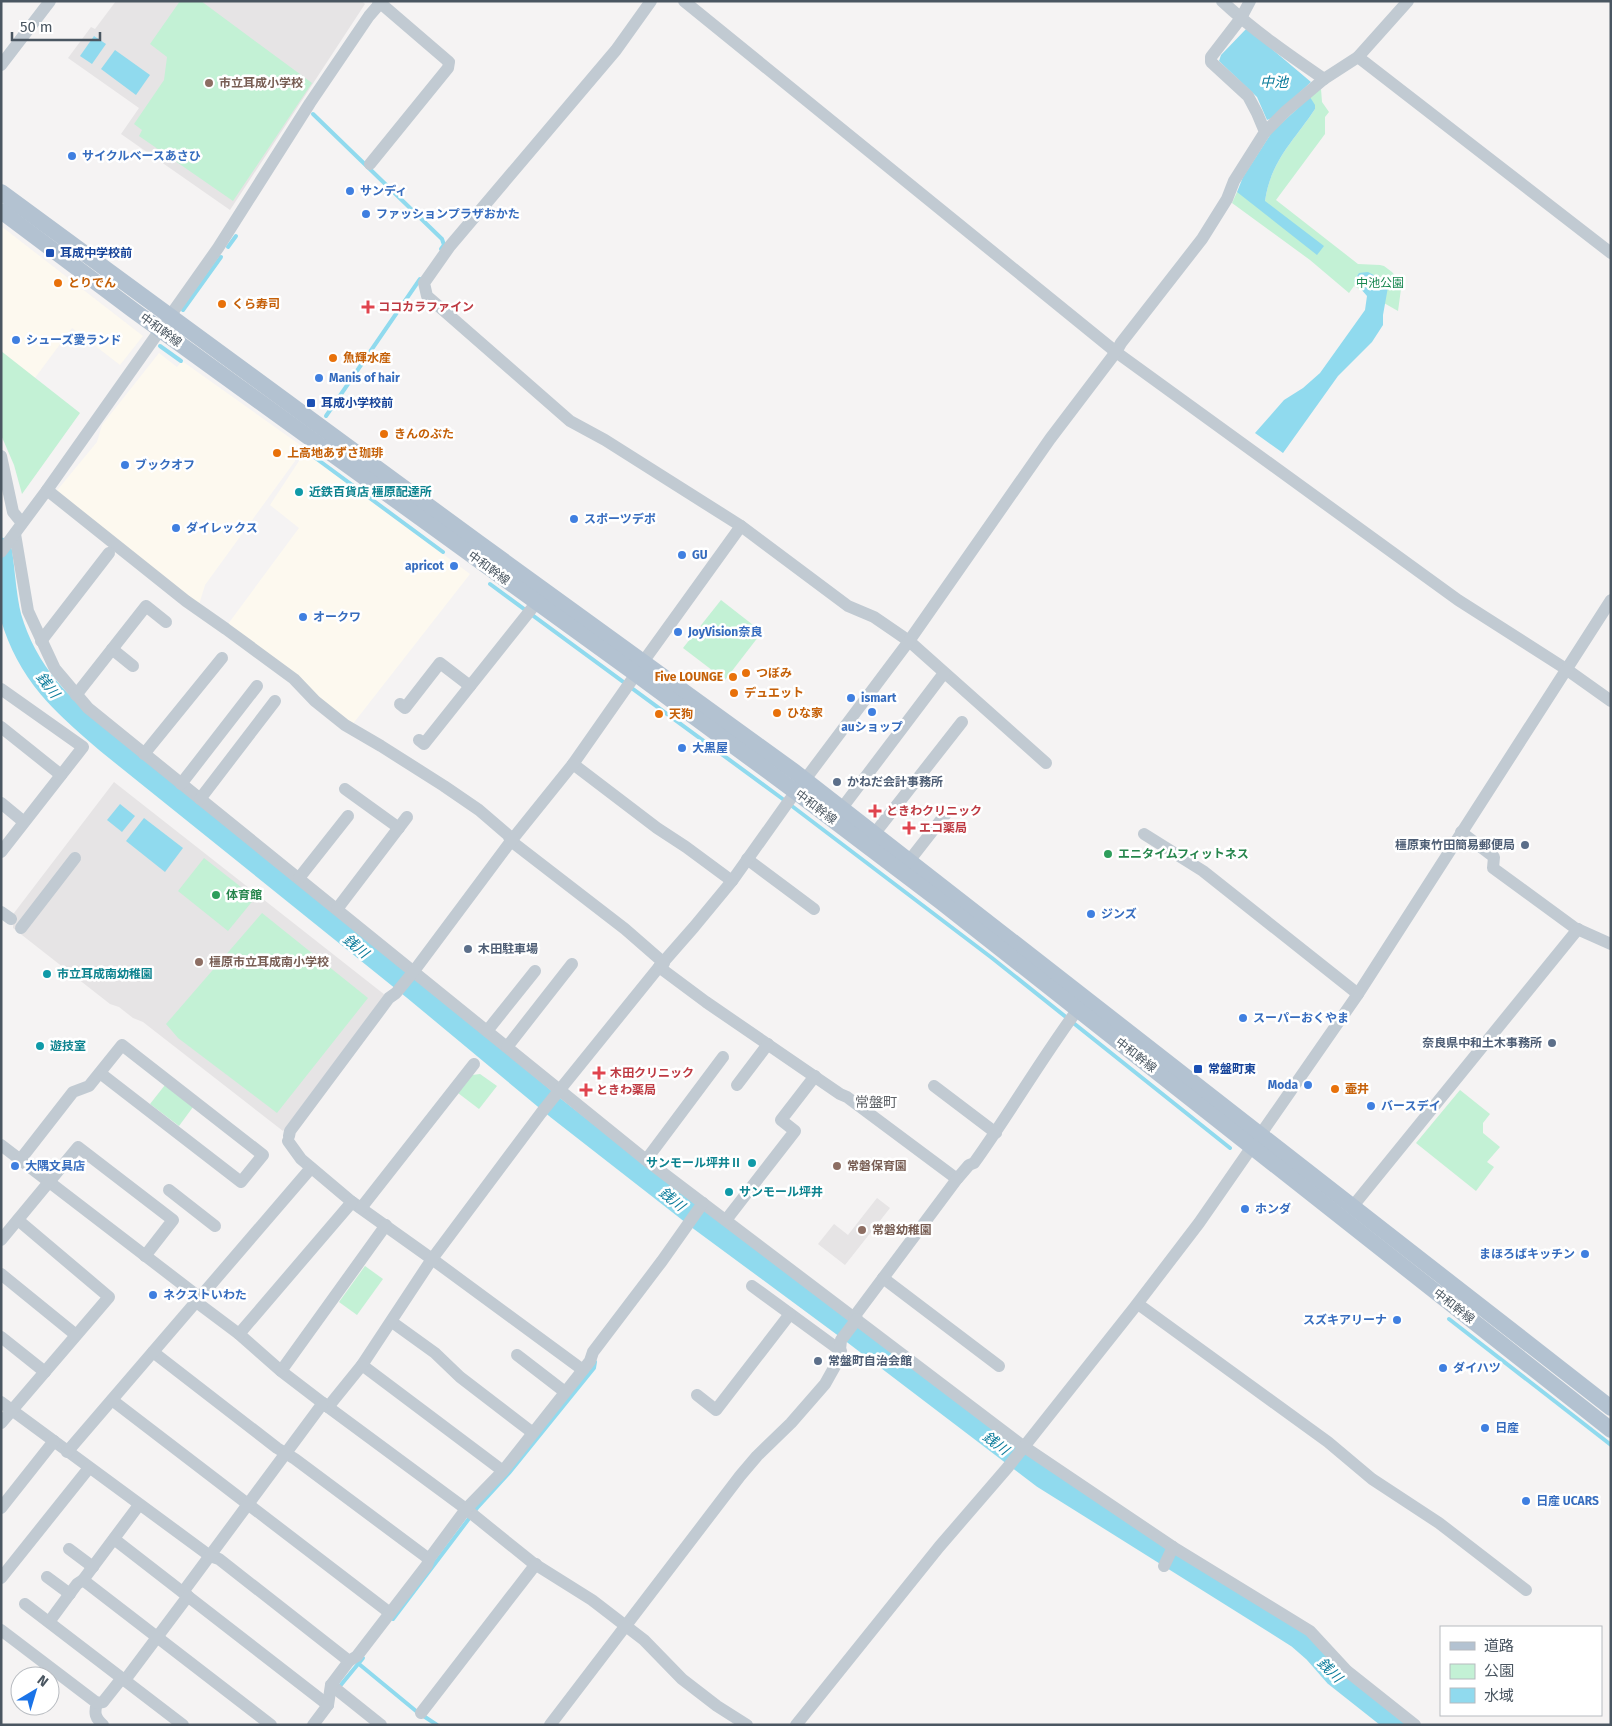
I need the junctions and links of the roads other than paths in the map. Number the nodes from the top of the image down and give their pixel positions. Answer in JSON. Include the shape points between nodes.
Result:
{"nodes":[{"id":1,"x":50,"y":1,"type":"edge"},
{"id":2,"x":651,"y":1,"type":"edge"},
{"id":3,"x":684,"y":1,"type":"edge"},
{"id":4,"x":1222,"y":1,"type":"edge"},
{"id":5,"x":1250,"y":1,"type":"edge"},
{"id":6,"x":1408,"y":1,"type":"edge"},
{"id":7,"x":380,"y":2,"type":"edge"},
{"id":8,"x":1241,"y":18,"type":"junction"},
{"id":9,"x":1358,"y":57,"type":"junction"},
{"id":10,"x":1,"y":64,"type":"edge"},
{"id":11,"x":1324,"y":78,"type":"junction"},
{"id":12,"x":1265,"y":132,"type":"junction"},
{"id":13,"x":370,"y":164,"type":"dead end"},
{"id":14,"x":1,"y":192,"type":"edge"},
{"id":15,"x":1,"y":210,"type":"edge"},
{"id":16,"x":1611,"y":253,"type":"edge"},
{"id":17,"x":165,"y":323,"type":"junction"},
{"id":18,"x":1116,"y":352,"type":"junction"},
{"id":19,"x":1,"y":456,"type":"edge"},
{"id":20,"x":47,"y":490,"type":"junction"},
{"id":21,"x":741,"y":526,"type":"junction"},
{"id":22,"x":16,"y":532,"type":"junction"},
{"id":23,"x":1,"y":552,"type":"edge"},
{"id":24,"x":109,"y":553,"type":"dead end"},
{"id":25,"x":1611,"y":600,"type":"edge"},
{"id":26,"x":531,"y":610,"type":"junction"},
{"id":27,"x":166,"y":622,"type":"dead end"},
{"id":28,"x":41,"y":641,"type":"junction"},
{"id":29,"x":909,"y":641,"type":"junction"},
{"id":30,"x":112,"y":649,"type":"junction"},
{"id":31,"x":222,"y":658,"type":"dead end"},
{"id":32,"x":133,"y":666,"type":"dead end"},
{"id":33,"x":1566,"y":669,"type":"junction"},
{"id":34,"x":944,"y":673,"type":"junction"},
{"id":35,"x":634,"y":676,"type":"junction"},
{"id":36,"x":257,"y":686,"type":"dead end"},
{"id":37,"x":470,"y":686,"type":"junction"},
{"id":38,"x":1,"y":689,"type":"edge"},
{"id":39,"x":76,"y":695,"type":"junction"},
{"id":40,"x":275,"y":701,"type":"dead end"},
{"id":41,"x":1611,"y":701,"type":"edge"},
{"id":42,"x":400,"y":704,"type":"dead end"},
{"id":43,"x":962,"y":722,"type":"dead end"},
{"id":44,"x":1,"y":727,"type":"edge"},
{"id":45,"x":419,"y":740,"type":"dead end"},
{"id":46,"x":144,"y":754,"type":"junction"},
{"id":47,"x":1046,"y":763,"type":"dead end"},
{"id":48,"x":573,"y":764,"type":"junction"},
{"id":49,"x":61,"y":775,"type":"junction"},
{"id":50,"x":181,"y":784,"type":"junction"},
{"id":51,"x":345,"y":789,"type":"dead end"},
{"id":52,"x":794,"y":794,"type":"junction"},
{"id":53,"x":200,"y":799,"type":"junction"},
{"id":54,"x":1,"y":803,"type":"edge"},
{"id":55,"x":842,"y":808,"type":"junction"},
{"id":56,"x":948,"y":811,"type":"dead end"},
{"id":57,"x":348,"y":816,"type":"dead end"},
{"id":58,"x":408,"y":817,"type":"dead end"},
{"id":59,"x":24,"y":822,"type":"junction"},
{"id":60,"x":399,"y":828,"type":"junction"},
{"id":61,"x":1461,"y":832,"type":"junction"},
{"id":62,"x":875,"y":833,"type":"junction"},
{"id":63,"x":1144,"y":834,"type":"dead end"},
{"id":64,"x":512,"y":841,"type":"junction"},
{"id":65,"x":1,"y":852,"type":"edge"},
{"id":66,"x":75,"y":858,"type":"dead end"},
{"id":67,"x":747,"y":859,"type":"junction"},
{"id":68,"x":909,"y":860,"type":"junction"},
{"id":69,"x":299,"y":878,"type":"junction"},
{"id":70,"x":732,"y":881,"type":"junction"},
{"id":71,"x":337,"y":909,"type":"junction"},
{"id":72,"x":814,"y":910,"type":"dead end"},
{"id":73,"x":22,"y":928,"type":"dead end"},
{"id":74,"x":1578,"y":929,"type":"junction"},
{"id":75,"x":1611,"y":944,"type":"edge"},
{"id":76,"x":572,"y":964,"type":"dead end"},
{"id":77,"x":661,"y":965,"type":"junction"},
{"id":78,"x":534,"y":971,"type":"dead end"},
{"id":79,"x":412,"y":973,"type":"junction"},
{"id":80,"x":1358,"y":994,"type":"junction"},
{"id":81,"x":1072,"y":1017,"type":"junction"},
{"id":82,"x":487,"y":1031,"type":"junction"},
{"id":83,"x":768,"y":1044,"type":"junction"},
{"id":84,"x":507,"y":1047,"type":"junction"},
{"id":85,"x":723,"y":1058,"type":"dead end"},
{"id":86,"x":474,"y":1064,"type":"dead end"},
{"id":87,"x":100,"y":1073,"type":"junction"},
{"id":88,"x":815,"y":1076,"type":"junction"},
{"id":89,"x":737,"y":1085,"type":"dead end"},
{"id":90,"x":934,"y":1086,"type":"dead end"},
{"id":91,"x":557,"y":1093,"type":"junction"},
{"id":92,"x":996,"y":1133,"type":"junction"},
{"id":93,"x":1256,"y":1141,"type":"junction"},
{"id":94,"x":1,"y":1145,"type":"edge"},
{"id":95,"x":20,"y":1160,"type":"junction"},
{"id":96,"x":646,"y":1160,"type":"junction"},
{"id":97,"x":311,"y":1168,"type":"junction"},
{"id":98,"x":957,"y":1179,"type":"junction"},
{"id":99,"x":49,"y":1182,"type":"junction"},
{"id":100,"x":169,"y":1190,"type":"dead end"},
{"id":101,"x":356,"y":1205,"type":"junction"},
{"id":102,"x":701,"y":1206,"type":"junction"},
{"id":103,"x":1353,"y":1206,"type":"junction"},
{"id":104,"x":18,"y":1220,"type":"junction"},
{"id":105,"x":726,"y":1220,"type":"junction"},
{"id":106,"x":386,"y":1225,"type":"junction"},
{"id":107,"x":214,"y":1226,"type":"dead end"},
{"id":108,"x":1,"y":1240,"type":"edge"},
{"id":109,"x":145,"y":1256,"type":"junction"},
{"id":110,"x":432,"y":1258,"type":"junction"},
{"id":111,"x":1,"y":1274,"type":"edge"},
{"id":112,"x":883,"y":1278,"type":"junction"},
{"id":113,"x":752,"y":1286,"type":"dead end"},
{"id":114,"x":197,"y":1299,"type":"junction"},
{"id":115,"x":1138,"y":1304,"type":"junction"},
{"id":116,"x":790,"y":1314,"type":"junction"},
{"id":117,"x":855,"y":1320,"type":"junction"},
{"id":118,"x":392,"y":1322,"type":"junction"},
{"id":119,"x":239,"y":1334,"type":"junction"},
{"id":120,"x":76,"y":1335,"type":"junction"},
{"id":121,"x":1,"y":1338,"type":"edge"},
{"id":122,"x":841,"y":1351,"type":"junction"},
{"id":123,"x":153,"y":1352,"type":"junction"},
{"id":124,"x":517,"y":1355,"type":"dead end"},
{"id":125,"x":362,"y":1365,"type":"junction"},
{"id":126,"x":1000,"y":1366,"type":"dead end"},
{"id":127,"x":583,"y":1370,"type":"junction"},
{"id":128,"x":281,"y":1371,"type":"junction"},
{"id":129,"x":45,"y":1372,"type":"junction"},
{"id":130,"x":565,"y":1392,"type":"junction"},
{"id":131,"x":697,"y":1395,"type":"dead end"},
{"id":132,"x":112,"y":1400,"type":"junction"},
{"id":133,"x":1,"y":1402,"type":"edge"},
{"id":134,"x":325,"y":1405,"type":"junction"},
{"id":135,"x":1611,"y":1408,"type":"edge"},
{"id":136,"x":12,"y":1410,"type":"junction"},
{"id":137,"x":1,"y":1423,"type":"edge"},
{"id":138,"x":1611,"y":1430,"type":"edge"},
{"id":139,"x":533,"y":1433,"type":"junction"},
{"id":140,"x":54,"y":1441,"type":"junction"},
{"id":141,"x":1022,"y":1448,"type":"junction"},
{"id":142,"x":67,"y":1452,"type":"junction"},
{"id":143,"x":286,"y":1454,"type":"junction"},
{"id":144,"x":89,"y":1468,"type":"junction"},
{"id":145,"x":503,"y":1471,"type":"junction"},
{"id":146,"x":249,"y":1504,"type":"junction"},
{"id":147,"x":139,"y":1505,"type":"junction"},
{"id":148,"x":1,"y":1508,"type":"edge"},
{"id":149,"x":466,"y":1509,"type":"junction"},
{"id":150,"x":114,"y":1539,"type":"junction"},
{"id":151,"x":69,"y":1549,"type":"dead end"},
{"id":152,"x":1172,"y":1549,"type":"junction"},
{"id":153,"x":210,"y":1556,"type":"junction"},
{"id":154,"x":429,"y":1559,"type":"junction"},
{"id":155,"x":536,"y":1564,"type":"junction"},
{"id":156,"x":1164,"y":1565,"type":"dead end"},
{"id":157,"x":92,"y":1567,"type":"junction"},
{"id":158,"x":47,"y":1577,"type":"dead end"},
{"id":159,"x":1,"y":1578,"type":"edge"},
{"id":160,"x":83,"y":1580,"type":"junction"},
{"id":161,"x":1526,"y":1590,"type":"dead end"},
{"id":162,"x":70,"y":1594,"type":"junction"},
{"id":163,"x":185,"y":1594,"type":"junction"},
{"id":164,"x":25,"y":1604,"type":"dead end"},
{"id":165,"x":390,"y":1613,"type":"junction"},
{"id":166,"x":49,"y":1622,"type":"junction"},
{"id":167,"x":626,"y":1627,"type":"junction"},
{"id":168,"x":1,"y":1630,"type":"edge"},
{"id":169,"x":157,"y":1637,"type":"junction"},
{"id":170,"x":349,"y":1661,"type":"junction"},
{"id":171,"x":123,"y":1679,"type":"junction"},
{"id":172,"x":331,"y":1685,"type":"junction"},
{"id":173,"x":98,"y":1703,"type":"junction"},
{"id":174,"x":328,"y":1705,"type":"junction"},
{"id":175,"x":421,"y":1713,"type":"dead end"},
{"id":176,"x":103,"y":1725,"type":"edge"},
{"id":177,"x":183,"y":1725,"type":"edge"},
{"id":178,"x":271,"y":1725,"type":"edge"},
{"id":179,"x":313,"y":1725,"type":"edge"},
{"id":180,"x":381,"y":1725,"type":"edge"},
{"id":181,"x":550,"y":1725,"type":"edge"},
{"id":182,"x":747,"y":1725,"type":"edge"},
{"id":183,"x":796,"y":1725,"type":"edge"},
{"id":184,"x":1415,"y":1725,"type":"edge"}],
"edges":[{"from":1,"to":10,"type":"street"},
{"from":2,"to":21,"type":"street","via":[[616,50],[450,246],[424,283],[427,296],[570,421]]},
{"from":3,"to":18,"type":"street"},
{"from":4,"to":8,"type":"street"},
{"from":5,"to":8,"type":"street"},
{"from":6,"to":9,"type":"street"},
{"from":7,"to":13,"type":"street","via":[[449,62],[448,68]]},
{"from":7,"to":17,"type":"street"},
{"from":8,"to":11,"type":"street"},
{"from":8,"to":12,"type":"street","via":[[1211,57],[1211,62],[1248,96]]},
{"from":9,"to":11,"type":"street"},
{"from":9,"to":16,"type":"street"},
{"from":11,"to":12,"type":"street"},
{"from":12,"to":18,"type":"street","via":[[1234,180],[1227,199],[1206,233]]},
{"from":14,"to":17,"type":"main road","name":"中和幹線"},
{"from":15,"to":17,"type":"main road","name":"中和幹線"},
{"from":17,"to":20,"type":"street"},
{"from":17,"to":26,"type":"main road","name":"中和幹線"},
{"from":17,"to":35,"type":"main road","name":"中和幹線","via":[[237,364]]},
{"from":18,"to":29,"type":"street"},
{"from":18,"to":33,"type":"street","via":[[1458,600]]},
{"from":19,"to":22,"type":"street"},
{"from":20,"to":22,"type":"street"},
{"from":20,"to":64,"type":"street","via":[[186,602],[294,679],[345,725],[479,810]]},
{"from":21,"to":29,"type":"street","via":[[848,606],[874,617]]},
{"from":21,"to":35,"type":"street"},
{"from":22,"to":23,"type":"street"},
{"from":22,"to":28,"type":"street","via":[[28,611]]},
{"from":24,"to":28,"type":"street"},
{"from":25,"to":33,"type":"street"},
{"from":26,"to":35,"type":"main road","name":"中和幹線"},
{"from":26,"to":37,"type":"street"},
{"from":27,"to":30,"type":"street","via":[[146,606]]},
{"from":28,"to":39,"type":"street","via":[[54,668]]},
{"from":29,"to":34,"type":"street"},
{"from":29,"to":52,"type":"street"},
{"from":30,"to":32,"type":"street"},
{"from":30,"to":39,"type":"street"},
{"from":31,"to":46,"type":"street"},
{"from":33,"to":41,"type":"street"},
{"from":33,"to":61,"type":"street"},
{"from":34,"to":47,"type":"street"},
{"from":34,"to":55,"type":"street"},
{"from":35,"to":48,"type":"street"},
{"from":35,"to":52,"type":"main road","name":"中和幹線"},
{"from":36,"to":50,"type":"street"},
{"from":37,"to":42,"type":"street","via":[[440,663],[405,708]]},
{"from":37,"to":45,"type":"street","via":[[424,744]]},
{"from":38,"to":49,"type":"street","via":[[83,747]]},
{"from":39,"to":46,"type":"street"},
{"from":40,"to":53,"type":"street"},
{"from":43,"to":62,"type":"street"},
{"from":44,"to":49,"type":"street"},
{"from":46,"to":50,"type":"street"},
{"from":48,"to":64,"type":"street"},
{"from":48,"to":70,"type":"street"},
{"from":49,"to":59,"type":"street"},
{"from":50,"to":53,"type":"street"},
{"from":51,"to":60,"type":"street"},
{"from":52,"to":55,"type":"main road","name":"中和幹線"},
{"from":52,"to":67,"type":"street"},
{"from":52,"to":81,"type":"main road","name":"中和幹線","via":[[940,901]]},
{"from":53,"to":69,"type":"street"},
{"from":54,"to":59,"type":"street"},
{"from":55,"to":62,"type":"main road","name":"中和幹線"},
{"from":56,"to":68,"type":"street"},
{"from":57,"to":69,"type":"street"},
{"from":58,"to":60,"type":"street"},
{"from":59,"to":65,"type":"street"},
{"from":60,"to":71,"type":"street"},
{"from":61,"to":74,"type":"street","via":[[1494,857],[1493,868]]},
{"from":61,"to":80,"type":"street"},
{"from":62,"to":68,"type":"main road","name":"中和幹線"},
{"from":63,"to":80,"type":"street","via":[[1203,871]]},
{"from":64,"to":77,"type":"street","via":[[625,929]]},
{"from":64,"to":79,"type":"street"},
{"from":66,"to":73,"type":"street"},
{"from":67,"to":70,"type":"street"},
{"from":67,"to":72,"type":"street"},
{"from":68,"to":93,"type":"main road","name":"中和幹線"},
{"from":69,"to":71,"type":"street"},
{"from":70,"to":77,"type":"street"},
{"from":71,"to":79,"type":"street"},
{"from":74,"to":75,"type":"street"},
{"from":74,"to":103,"type":"street"},
{"from":76,"to":84,"type":"street"},
{"from":77,"to":83,"type":"street","via":[[706,1002]]},
{"from":77,"to":91,"type":"street"},
{"from":78,"to":82,"type":"street"},
{"from":79,"to":82,"type":"street"},
{"from":79,"to":97,"type":"street","via":[[388,998],[290,1130],[289,1138],[301,1159]]},
{"from":80,"to":93,"type":"street"},
{"from":81,"to":92,"type":"street"},
{"from":81,"to":93,"type":"main road","name":"中和幹線"},
{"from":82,"to":84,"type":"street"},
{"from":83,"to":88,"type":"street"},
{"from":83,"to":89,"type":"street"},
{"from":84,"to":91,"type":"street"},
{"from":85,"to":96,"type":"street"},
{"from":86,"to":101,"type":"street"},
{"from":87,"to":87,"type":"street","via":[[241,1182],[263,1155],[122,1045]]},
{"from":87,"to":95,"type":"street","via":[[89,1086],[73,1092]]},
{"from":88,"to":98,"type":"street"},
{"from":88,"to":105,"type":"street","via":[[780,1120],[795,1131]]},
{"from":90,"to":92,"type":"street"},
{"from":91,"to":96,"type":"street"},
{"from":91,"to":110,"type":"street"},
{"from":92,"to":98,"type":"street","via":[[974,1163]]},
{"from":93,"to":103,"type":"main road","name":"中和幹線"},
{"from":93,"to":115,"type":"street"},
{"from":93,"to":138,"type":"main road","name":"中和幹線"},
{"from":94,"to":95,"type":"street"},
{"from":95,"to":99,"type":"street"},
{"from":96,"to":102,"type":"street"},
{"from":97,"to":101,"type":"street"},
{"from":97,"to":114,"type":"street"},
{"from":98,"to":112,"type":"street"},
{"from":99,"to":104,"type":"street"},
{"from":99,"to":109,"type":"street"},
{"from":99,"to":109,"type":"street","via":[[78,1147],[173,1220]]},
{"from":100,"to":107,"type":"street"},
{"from":101,"to":106,"type":"street"},
{"from":101,"to":119,"type":"street"},
{"from":102,"to":105,"type":"street"},
{"from":102,"to":127,"type":"street"},
{"from":103,"to":135,"type":"main road","name":"中和幹線"},
{"from":104,"to":108,"type":"street"},
{"from":104,"to":120,"type":"street","via":[[109,1297]]},
{"from":105,"to":117,"type":"street"},
{"from":106,"to":110,"type":"street"},
{"from":106,"to":128,"type":"street"},
{"from":109,"to":114,"type":"street"},
{"from":110,"to":118,"type":"street"},
{"from":110,"to":127,"type":"street"},
{"from":111,"to":120,"type":"street"},
{"from":112,"to":117,"type":"street"},
{"from":112,"to":126,"type":"street"},
{"from":113,"to":116,"type":"street"},
{"from":114,"to":119,"type":"street"},
{"from":114,"to":123,"type":"street"},
{"from":115,"to":141,"type":"street"},
{"from":115,"to":161,"type":"street"},
{"from":116,"to":122,"type":"street"},
{"from":116,"to":131,"type":"street","via":[[716,1410]]},
{"from":117,"to":122,"type":"street","via":[[841,1340]]},
{"from":117,"to":141,"type":"street"},
{"from":118,"to":125,"type":"street"},
{"from":118,"to":139,"type":"street"},
{"from":119,"to":128,"type":"street"},
{"from":120,"to":129,"type":"street"},
{"from":121,"to":129,"type":"street"},
{"from":122,"to":167,"type":"street","via":[[825,1384],[740,1476]]},
{"from":123,"to":132,"type":"street"},
{"from":123,"to":143,"type":"street"},
{"from":124,"to":130,"type":"street"},
{"from":125,"to":134,"type":"street"},
{"from":125,"to":145,"type":"street"},
{"from":127,"to":130,"type":"street"},
{"from":128,"to":134,"type":"street"},
{"from":129,"to":136,"type":"street"},
{"from":130,"to":139,"type":"street"},
{"from":132,"to":142,"type":"street"},
{"from":132,"to":146,"type":"street"},
{"from":133,"to":136,"type":"street"},
{"from":134,"to":143,"type":"street"},
{"from":134,"to":149,"type":"street"},
{"from":136,"to":137,"type":"street"},
{"from":136,"to":140,"type":"street"},
{"from":139,"to":145,"type":"street"},
{"from":140,"to":142,"type":"street"},
{"from":140,"to":148,"type":"street"},
{"from":141,"to":152,"type":"street"},
{"from":141,"to":183,"type":"street"},
{"from":142,"to":144,"type":"street"},
{"from":143,"to":146,"type":"street"},
{"from":143,"to":154,"type":"street"},
{"from":144,"to":147,"type":"street"},
{"from":144,"to":159,"type":"street"},
{"from":145,"to":149,"type":"street"},
{"from":146,"to":153,"type":"street"},
{"from":146,"to":165,"type":"street"},
{"from":147,"to":150,"type":"street"},
{"from":147,"to":153,"type":"street"},
{"from":149,"to":154,"type":"street"},
{"from":149,"to":155,"type":"street"},
{"from":150,"to":157,"type":"street"},
{"from":150,"to":163,"type":"street"},
{"from":151,"to":157,"type":"street"},
{"from":152,"to":156,"type":"street"},
{"from":152,"to":184,"type":"street","via":[[1310,1631],[1347,1671]]},
{"from":153,"to":163,"type":"street"},
{"from":153,"to":170,"type":"street","via":[[219,1559]]},
{"from":154,"to":165,"type":"street"},
{"from":155,"to":167,"type":"street","via":[[592,1600]]},
{"from":155,"to":175,"type":"street"},
{"from":157,"to":160,"type":"street"},
{"from":158,"to":162,"type":"street"},
{"from":160,"to":162,"type":"street"},
{"from":160,"to":169,"type":"street"},
{"from":162,"to":166,"type":"street"},
{"from":163,"to":169,"type":"street"},
{"from":163,"to":174,"type":"street"},
{"from":164,"to":166,"type":"street"},
{"from":165,"to":170,"type":"street","via":[[357,1656]]},
{"from":166,"to":171,"type":"street"},
{"from":167,"to":181,"type":"street"},
{"from":167,"to":182,"type":"street","via":[[644,1640],[682,1679]]},
{"from":168,"to":173,"type":"street"},
{"from":169,"to":171,"type":"street"},
{"from":169,"to":178,"type":"street"},
{"from":170,"to":172,"type":"street"},
{"from":171,"to":173,"type":"street","via":[[103,1702]]},
{"from":171,"to":177,"type":"street"},
{"from":172,"to":174,"type":"street"},
{"from":172,"to":180,"type":"street"},
{"from":173,"to":176,"type":"street","via":[[95,1712]]},
{"from":174,"to":179,"type":"street"}]}
